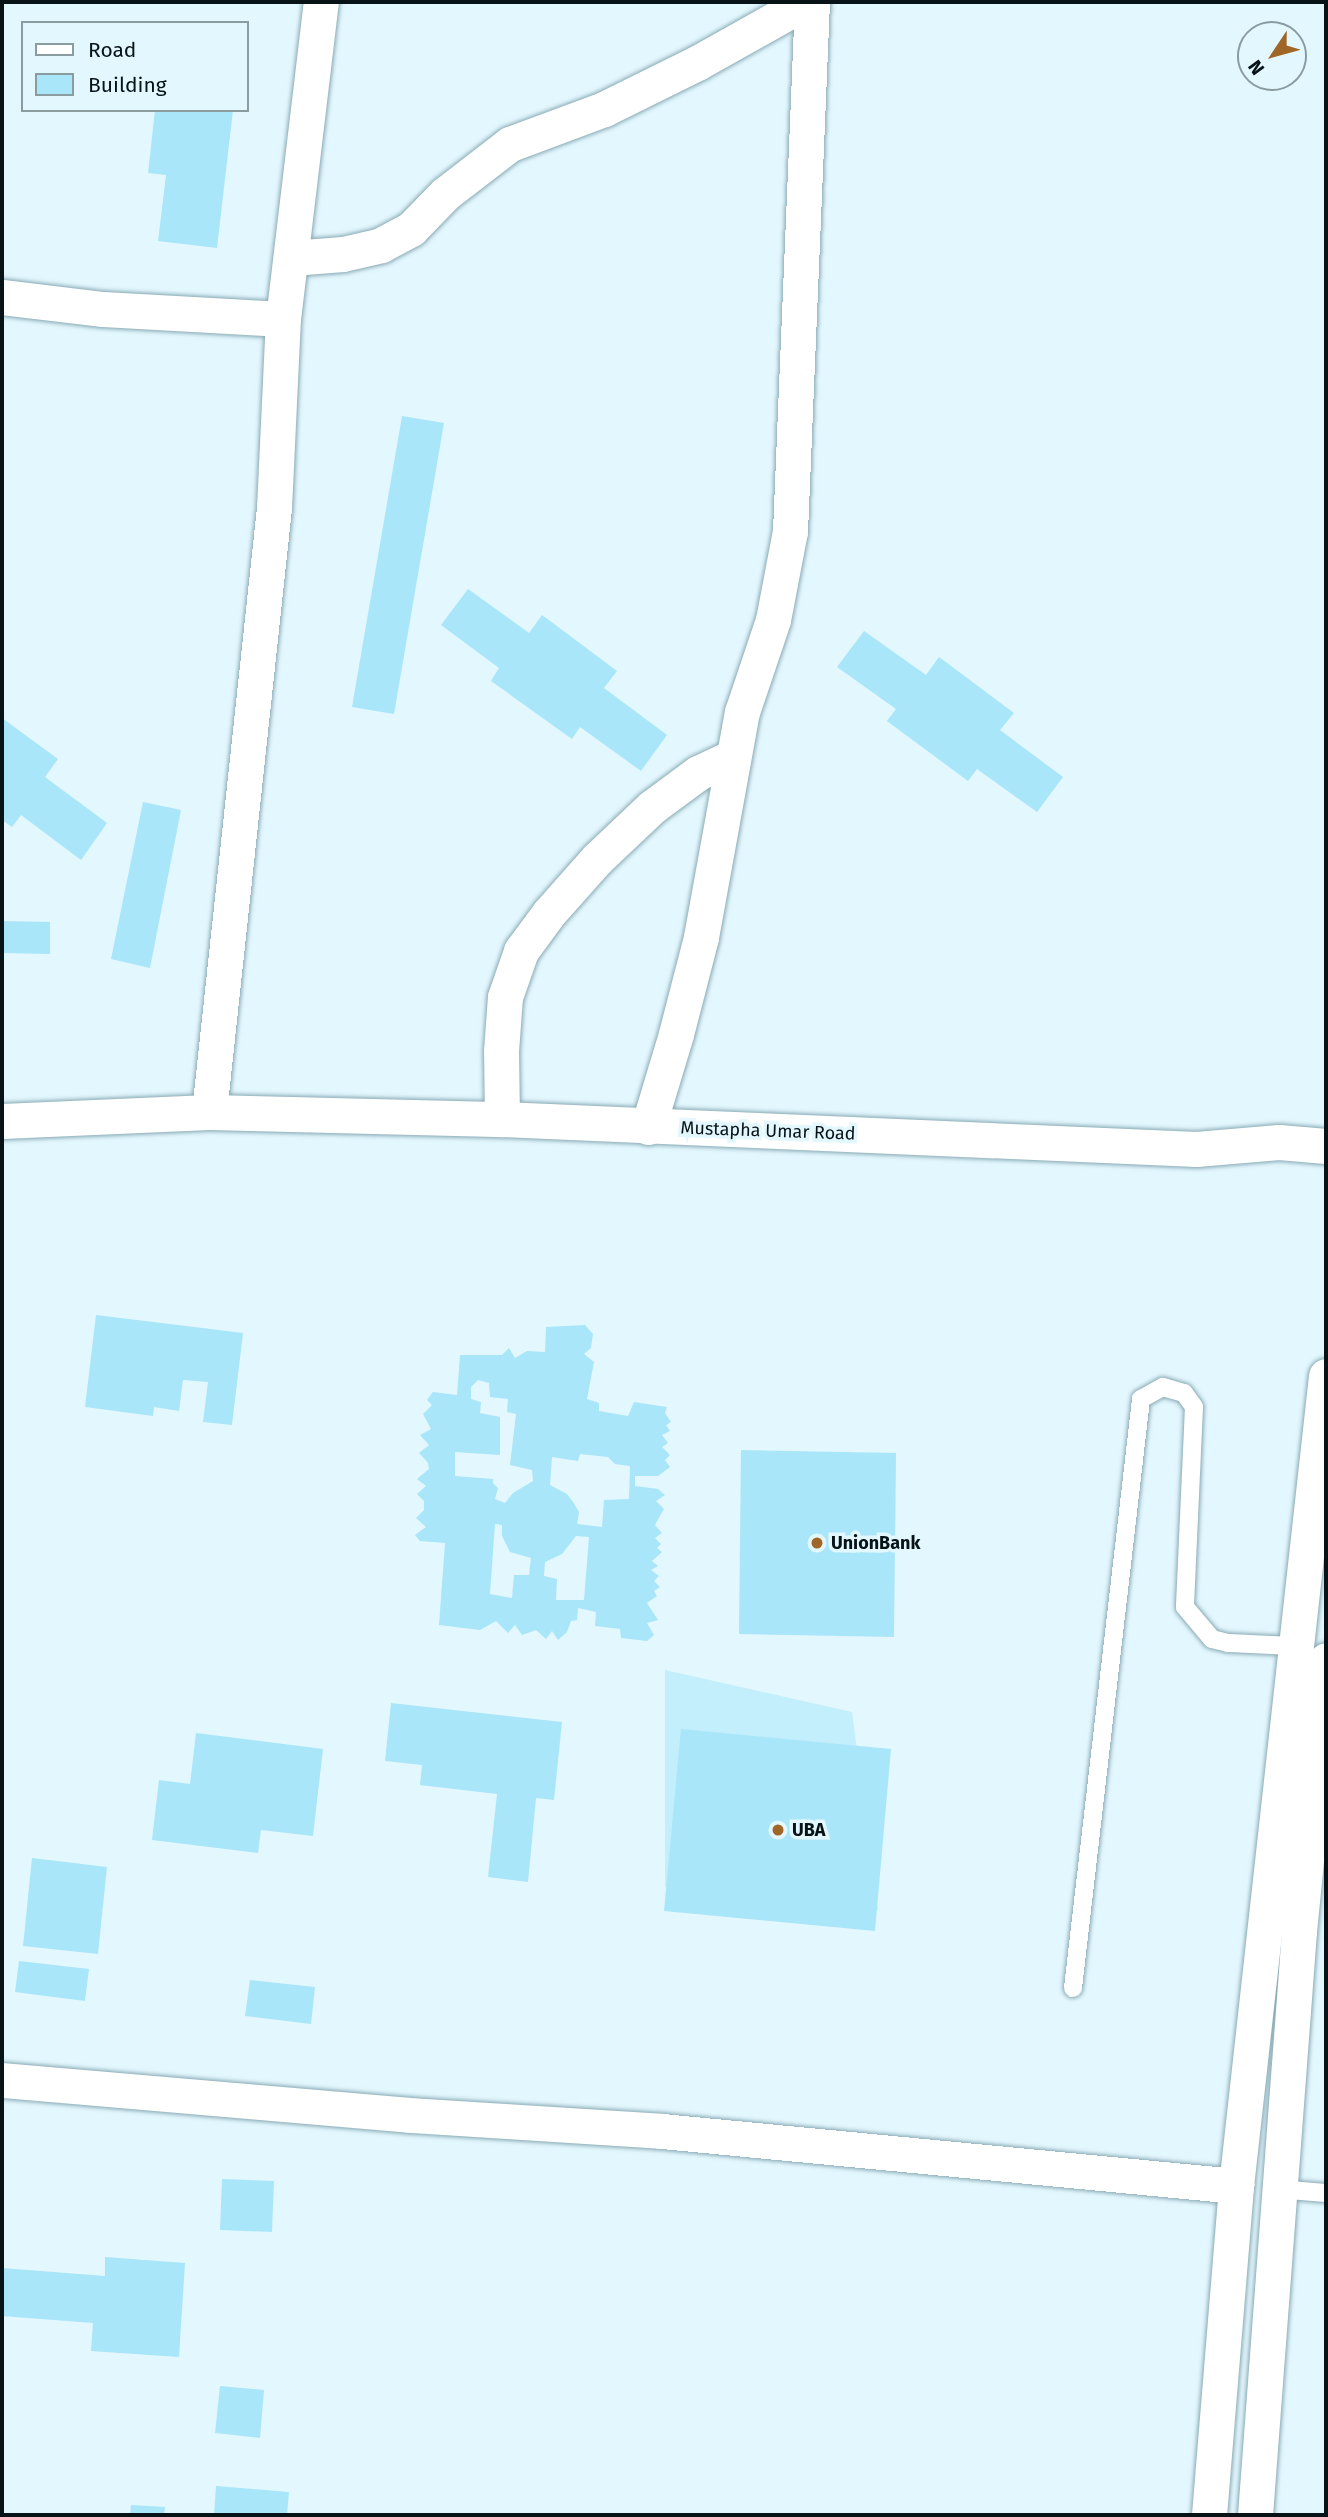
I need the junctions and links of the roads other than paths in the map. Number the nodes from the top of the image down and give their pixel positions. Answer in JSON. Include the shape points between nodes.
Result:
{"nodes":[{"id":1,"x":321,"y":2,"type":"edge"},
{"id":2,"x":806,"y":2,"type":"edge"},
{"id":3,"x":812,"y":2,"type":"edge"},
{"id":4,"x":291,"y":258,"type":"junction"},
{"id":5,"x":2,"y":297,"type":"edge"},
{"id":6,"x":284,"y":319,"type":"junction"},
{"id":7,"x":733,"y":757,"type":"junction"},
{"id":8,"x":209,"y":1112,"type":"junction"},
{"id":9,"x":502,"y":1119,"type":"junction"},
{"id":10,"x":2,"y":1121,"type":"edge"},
{"id":11,"x":648,"y":1127,"type":"junction"},
{"id":12,"x":1326,"y":1146,"type":"edge"},
{"id":13,"x":1326,"y":1376,"type":"edge"},
{"id":14,"x":1294,"y":1646,"type":"junction"},
{"id":15,"x":1326,"y":1660,"type":"edge"},
{"id":16,"x":1073,"y":1988,"type":"dead end"},
{"id":17,"x":2,"y":2080,"type":"edge"},
{"id":18,"x":1236,"y":2186,"type":"junction"},
{"id":19,"x":1277,"y":2189,"type":"junction"},
{"id":20,"x":1326,"y":2193,"type":"edge"},
{"id":21,"x":1209,"y":2515,"type":"edge"},
{"id":22,"x":1255,"y":2515,"type":"edge"}],
"edges":[{"from":1,"to":4,"type":"street"},
{"from":2,"to":4,"type":"street","via":[[604,109],[510,144],[445,194],[411,229],[381,245]]},
{"from":3,"to":7,"type":"street","via":[[790,531],[773,620],[742,712]]},
{"from":4,"to":6,"type":"street"},
{"from":5,"to":6,"type":"street","via":[[103,309]]},
{"from":6,"to":8,"type":"street","via":[[273,521]]},
{"from":7,"to":9,"type":"street","via":[[698,773],[652,807],[597,859],[522,951],[505,997]]},
{"from":7,"to":11,"type":"street","via":[[701,937]]},
{"from":8,"to":9,"type":"street","name":"Mustapha Umar Road"},
{"from":8,"to":10,"type":"street","name":"Mustapha Umar Road"},
{"from":9,"to":11,"type":"street","name":"Mustapha Umar Road"},
{"from":11,"to":12,"type":"street","name":"Mustapha Umar Road","via":[[1196,1149],[1279,1142]]},
{"from":13,"to":14,"type":"street"},
{"from":14,"to":16,"type":"lane","via":[[1212,1639],[1185,1607],[1194,1407],[1184,1393],[1163,1387],[1140,1399]]},
{"from":14,"to":18,"type":"street"},
{"from":15,"to":19,"type":"street"},
{"from":17,"to":18,"type":"street","via":[[662,2131]]},
{"from":18,"to":21,"type":"street"},
{"from":19,"to":20,"type":"lane"},
{"from":19,"to":22,"type":"street"}]}
